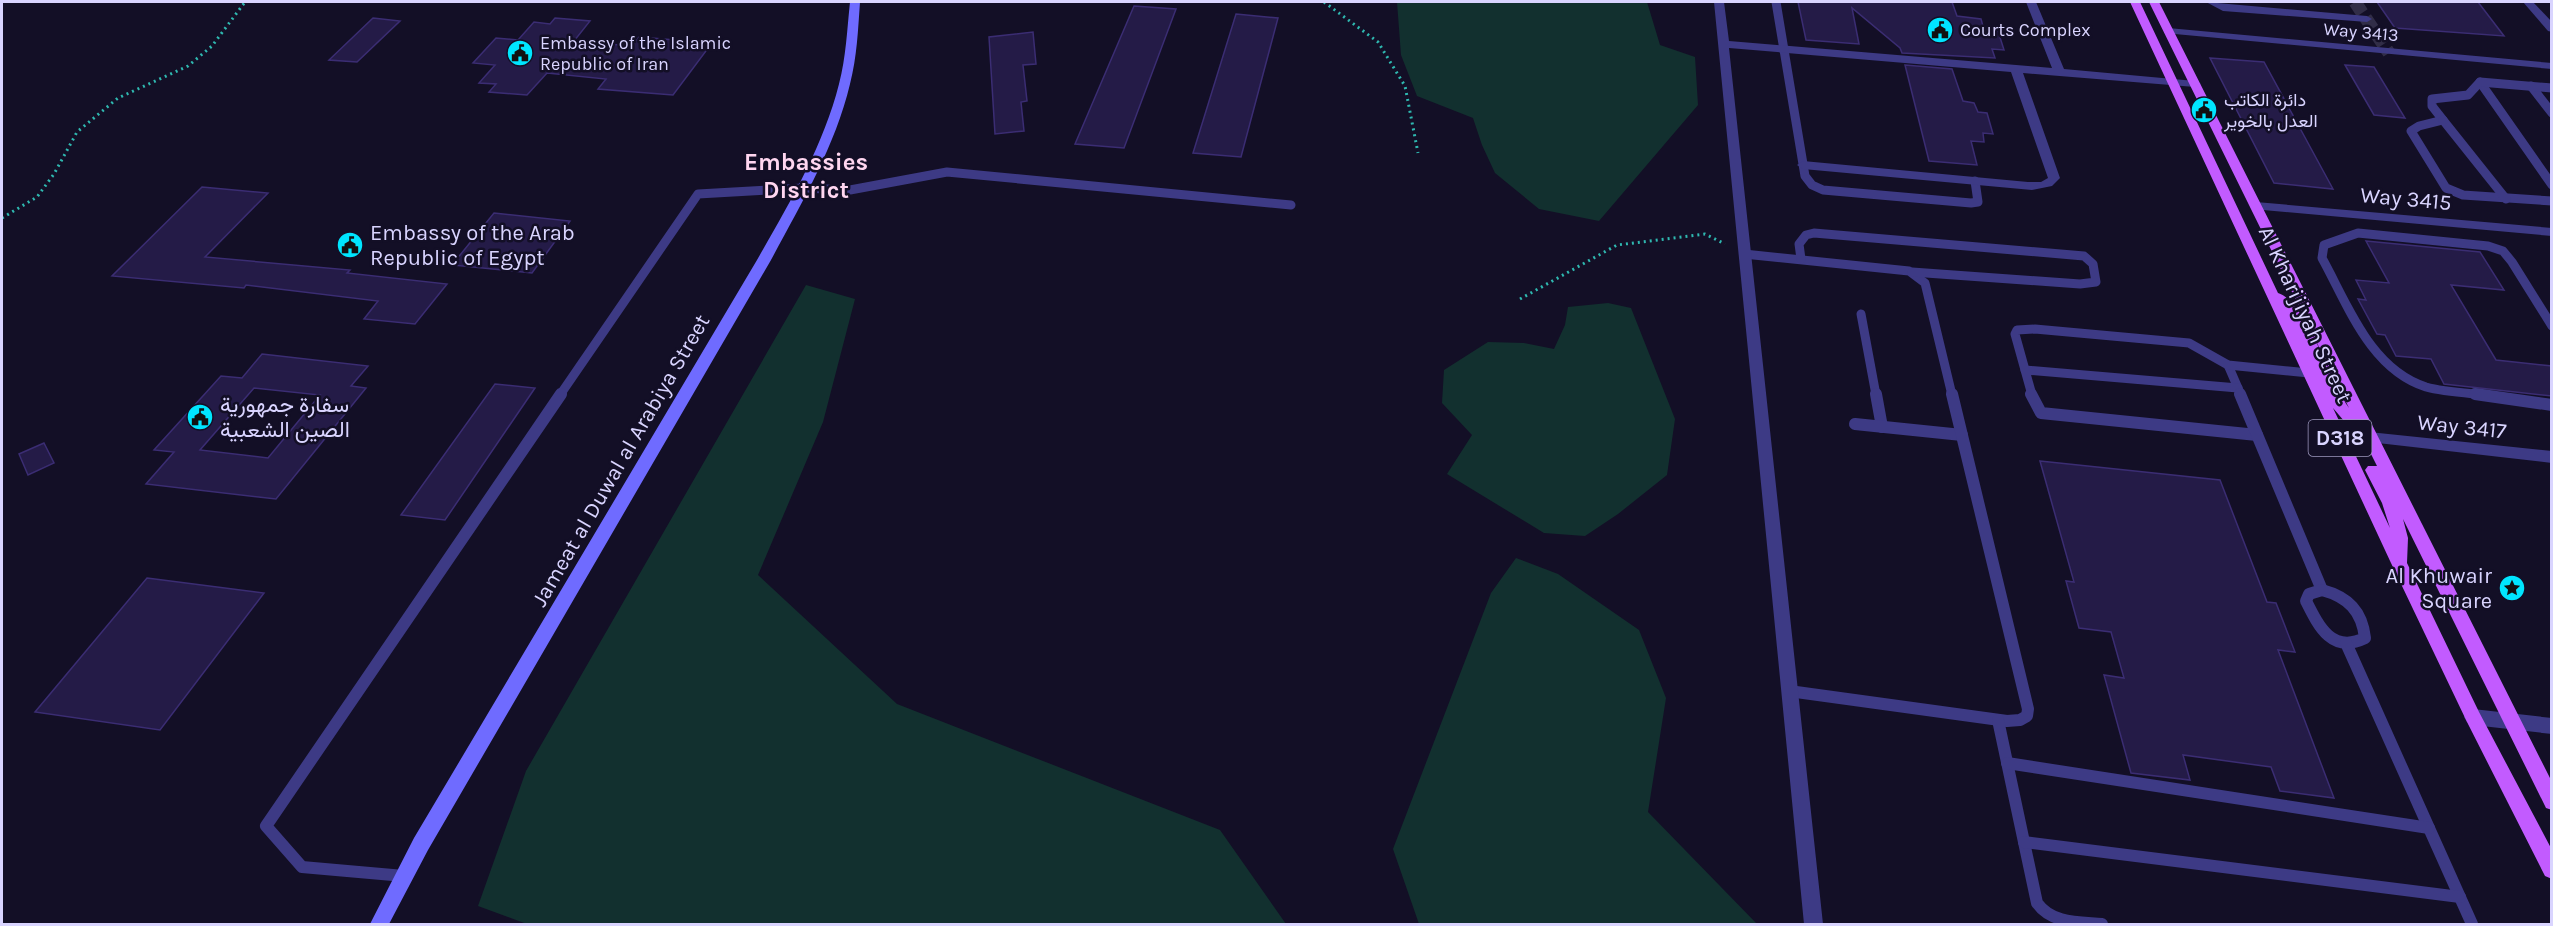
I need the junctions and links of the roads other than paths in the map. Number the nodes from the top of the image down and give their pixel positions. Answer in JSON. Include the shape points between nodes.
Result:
{"nodes":[{"id":1,"x":855,"y":2,"type":"edge"},
{"id":2,"x":1719,"y":2,"type":"edge"},
{"id":3,"x":1776,"y":2,"type":"edge"},
{"id":4,"x":2031,"y":2,"type":"edge"},
{"id":5,"x":2135,"y":2,"type":"edge"},
{"id":6,"x":2142,"y":2,"type":"edge"},
{"id":7,"x":2154,"y":2,"type":"edge"},
{"id":8,"x":2211,"y":2,"type":"edge"},
{"id":9,"x":2528,"y":2,"type":"edge"},
{"id":10,"x":2367,"y":19,"type":"dead end"},
{"id":11,"x":2552,"y":29,"type":"edge"},
{"id":12,"x":2168,"y":31,"type":"junction"},
{"id":13,"x":1723,"y":44,"type":"junction"},
{"id":14,"x":1785,"y":49,"type":"junction"},
{"id":15,"x":2552,"y":66,"type":"edge"},
{"id":16,"x":2166,"y":67,"type":"junction"},
{"id":17,"x":2016,"y":69,"type":"junction"},
{"id":18,"x":2059,"y":72,"type":"junction"},
{"id":19,"x":2173,"y":81,"type":"junction"},
{"id":20,"x":2480,"y":82,"type":"junction"},
{"id":21,"x":2195,"y":84,"type":"junction"},
{"id":22,"x":2531,"y":86,"type":"junction"},
{"id":23,"x":2552,"y":88,"type":"edge"},
{"id":24,"x":2552,"y":113,"type":"edge"},
{"id":25,"x":2443,"y":120,"type":"junction"},
{"id":26,"x":2198,"y":135,"type":"junction"},
{"id":27,"x":1803,"y":165,"type":"junction"},
{"id":28,"x":1975,"y":181,"type":"junction"},
{"id":29,"x":2552,"y":185,"type":"edge"},
{"id":30,"x":802,"y":188,"type":"junction"},
{"id":31,"x":2506,"y":199,"type":"junction"},
{"id":32,"x":2552,"y":201,"type":"edge"},
{"id":33,"x":1291,"y":205,"type":"dead end"},
{"id":34,"x":2256,"y":206,"type":"junction"},
{"id":35,"x":2552,"y":232,"type":"edge"},
{"id":36,"x":1744,"y":254,"type":"junction"},
{"id":37,"x":1801,"y":259,"type":"junction"},
{"id":38,"x":2259,"y":266,"type":"junction"},
{"id":39,"x":1909,"y":271,"type":"junction"},
{"id":40,"x":2271,"y":291,"type":"junction"},
{"id":41,"x":1861,"y":314,"type":"dead end"},
{"id":42,"x":2552,"y":326,"type":"edge"},
{"id":43,"x":2228,"y":365,"type":"junction"},
{"id":44,"x":2025,"y":369,"type":"junction"},
{"id":45,"x":2309,"y":373,"type":"junction"},
{"id":46,"x":2238,"y":388,"type":"junction"},
{"id":47,"x":2552,"y":405,"type":"edge"},
{"id":48,"x":1855,"y":424,"type":"dead end"},
{"id":49,"x":1882,"y":427,"type":"junction"},
{"id":50,"x":1962,"y":435,"type":"junction"},
{"id":51,"x":2257,"y":435,"type":"junction"},
{"id":52,"x":2369,"y":437,"type":"junction"},
{"id":53,"x":2552,"y":457,"type":"edge"},
{"id":54,"x":2399,"y":563,"type":"junction"},
{"id":55,"x":2322,"y":590,"type":"junction"},
{"id":56,"x":2346,"y":643,"type":"junction"},
{"id":57,"x":1789,"y":692,"type":"junction"},
{"id":58,"x":2473,"y":717,"type":"junction"},
{"id":59,"x":1998,"y":720,"type":"junction"},
{"id":60,"x":2510,"y":721,"type":"junction"},
{"id":61,"x":2552,"y":726,"type":"edge"},
{"id":62,"x":2007,"y":763,"type":"junction"},
{"id":63,"x":2544,"y":777,"type":"edge"},
{"id":64,"x":2552,"y":802,"type":"edge"},
{"id":65,"x":2429,"y":828,"type":"junction"},
{"id":66,"x":2024,"y":843,"type":"junction"},
{"id":67,"x":2552,"y":870,"type":"edge"},
{"id":68,"x":404,"y":876,"type":"junction"},
{"id":69,"x":2460,"y":897,"type":"junction"},
{"id":70,"x":380,"y":924,"type":"edge"},
{"id":71,"x":1815,"y":924,"type":"edge"},
{"id":72,"x":2102,"y":924,"type":"edge"},
{"id":73,"x":2472,"y":924,"type":"edge"}],
"edges":[{"from":1,"to":30,"type":"street","name":"Jameat al Duwal al Arabiya Street","via":[[844,84],[818,158]]},
{"from":2,"to":13,"type":"street"},
{"from":3,"to":14,"type":"lane"},
{"from":4,"to":18,"type":"street"},
{"from":5,"to":16,"type":"main road","name":"Al Kharijiyah Street","number":"D318"},
{"from":6,"to":12,"type":"main road","via":[[2156,24]]},
{"from":7,"to":12,"type":"main road","name":"Al Kharijiyah Street","number":"D318"},
{"from":8,"to":10,"type":"street","via":[[2223,8]]},
{"from":9,"to":11,"type":"street"},
{"from":12,"to":15,"type":"street","name":"Way 3413"},
{"from":12,"to":16,"type":"main road","via":[[2162,36],[2170,58]]},
{"from":12,"to":21,"type":"main road","name":"Al Kharijiyah Street","number":"D318"},
{"from":13,"to":14,"type":"street"},
{"from":13,"to":36,"type":"street"},
{"from":14,"to":17,"type":"street"},
{"from":14,"to":27,"type":"lane"},
{"from":16,"to":19,"type":"main road","name":"Al Kharijiyah Street","number":"D318"},
{"from":17,"to":18,"type":"street"},
{"from":17,"to":28,"type":"street","via":[[2054,178],[2040,186]]},
{"from":18,"to":19,"type":"street"},
{"from":19,"to":21,"type":"street"},
{"from":19,"to":26,"type":"main road","name":"Al Kharijiyah Street","number":"D318"},
{"from":20,"to":22,"type":"lane"},
{"from":20,"to":25,"type":"lane","via":[[2468,95],[2432,99],[2432,106]]},
{"from":20,"to":29,"type":"lane"},
{"from":21,"to":34,"type":"main road","name":"Al Kharijiyah Street","number":"D318"},
{"from":22,"to":23,"type":"lane"},
{"from":22,"to":24,"type":"lane"},
{"from":25,"to":31,"type":"lane"},
{"from":25,"to":31,"type":"lane","via":[[2411,131],[2446,188],[2463,195]]},
{"from":26,"to":34,"type":"main road","via":[[2217,149],[2241,194]]},
{"from":26,"to":38,"type":"main road","name":"Al Kharijiyah Street","number":"D318"},
{"from":27,"to":28,"type":"street"},
{"from":27,"to":28,"type":"lane","via":[[1812,185],[1823,190],[1971,203],[1979,198]]},
{"from":30,"to":33,"type":"lane","via":[[850,190],[947,172]]},
{"from":30,"to":68,"type":"street","name":"Jameat al Duwal al Arabiya Street","via":[[764,260]]},
{"from":30,"to":68,"type":"lane","via":[[698,194],[266,826],[302,867]]},
{"from":31,"to":32,"type":"lane"},
{"from":34,"to":35,"type":"street","name":"Way 3415"},
{"from":34,"to":38,"type":"main road","via":[[2252,216],[2266,250]]},
{"from":34,"to":52,"type":"main road","name":"Al Kharijiyah Street","number":"D318"},
{"from":36,"to":37,"type":"lane"},
{"from":36,"to":57,"type":"street"},
{"from":37,"to":39,"type":"lane"},
{"from":37,"to":39,"type":"lane","via":[[1799,244],[1806,235],[1814,233],[2084,256],[2093,264],[2096,282]]},
{"from":38,"to":40,"type":"main road","name":"Al Kharijiyah Street","number":"D318"},
{"from":39,"to":50,"type":"lane","via":[[1925,283]]},
{"from":40,"to":45,"type":"main road","name":"Al Kharijiyah Street","number":"D318"},
{"from":40,"to":52,"type":"main road","via":[[2294,314],[2347,417]]},
{"from":41,"to":49,"type":"lane"},
{"from":42,"to":47,"type":"lane","via":[[2503,251],[2488,246],[2358,233],[2324,245],[2322,258],[2374,351],[2398,374],[2427,387]]},
{"from":43,"to":44,"type":"lane","via":[[2189,343],[2024,328],[2015,334]]},
{"from":43,"to":45,"type":"lane"},
{"from":43,"to":46,"type":"lane"},
{"from":44,"to":46,"type":"lane"},
{"from":44,"to":51,"type":"lane","via":[[2033,400],[2041,413]]},
{"from":45,"to":54,"type":"main road","name":"Al Kharijiyah Street","number":"D318"},
{"from":46,"to":51,"type":"lane"},
{"from":48,"to":49,"type":"lane"},
{"from":49,"to":50,"type":"lane"},
{"from":50,"to":59,"type":"lane","via":[[2028,709],[2028,717],[2020,720]]},
{"from":51,"to":55,"type":"lane"},
{"from":52,"to":53,"type":"street","name":"Way 3417"},
{"from":52,"to":54,"type":"main road","via":[[2367,456],[2400,528]]},
{"from":52,"to":60,"type":"main road","name":"Al Kharijiyah Street","number":"D318"},
{"from":54,"to":58,"type":"main road","name":"Al Kharijiyah Street","number":"D318"},
{"from":55,"to":56,"type":"lane","via":[[2309,594],[2306,601],[2326,636]]},
{"from":55,"to":56,"type":"lane","via":[[2354,604],[2364,638]]},
{"from":56,"to":65,"type":"lane"},
{"from":57,"to":59,"type":"lane"},
{"from":57,"to":71,"type":"street"},
{"from":58,"to":60,"type":"street"},
{"from":58,"to":67,"type":"main road","name":"Al Kharijiyah Street","number":"D318"},
{"from":59,"to":62,"type":"lane"},
{"from":60,"to":61,"type":"street"},
{"from":60,"to":63,"type":"main road","name":"Al Kharijiyah Street","number":"D318"},
{"from":62,"to":65,"type":"lane"},
{"from":62,"to":66,"type":"lane"},
{"from":63,"to":64,"type":"main road","name":"Al Kharijiyah Street","number":"D318"},
{"from":65,"to":69,"type":"lane"},
{"from":66,"to":69,"type":"lane"},
{"from":66,"to":72,"type":"lane","via":[[2041,910],[2054,918]]},
{"from":68,"to":70,"type":"street","name":"Jameat al Duwal al Arabiya Street"},
{"from":69,"to":73,"type":"lane"}]}
